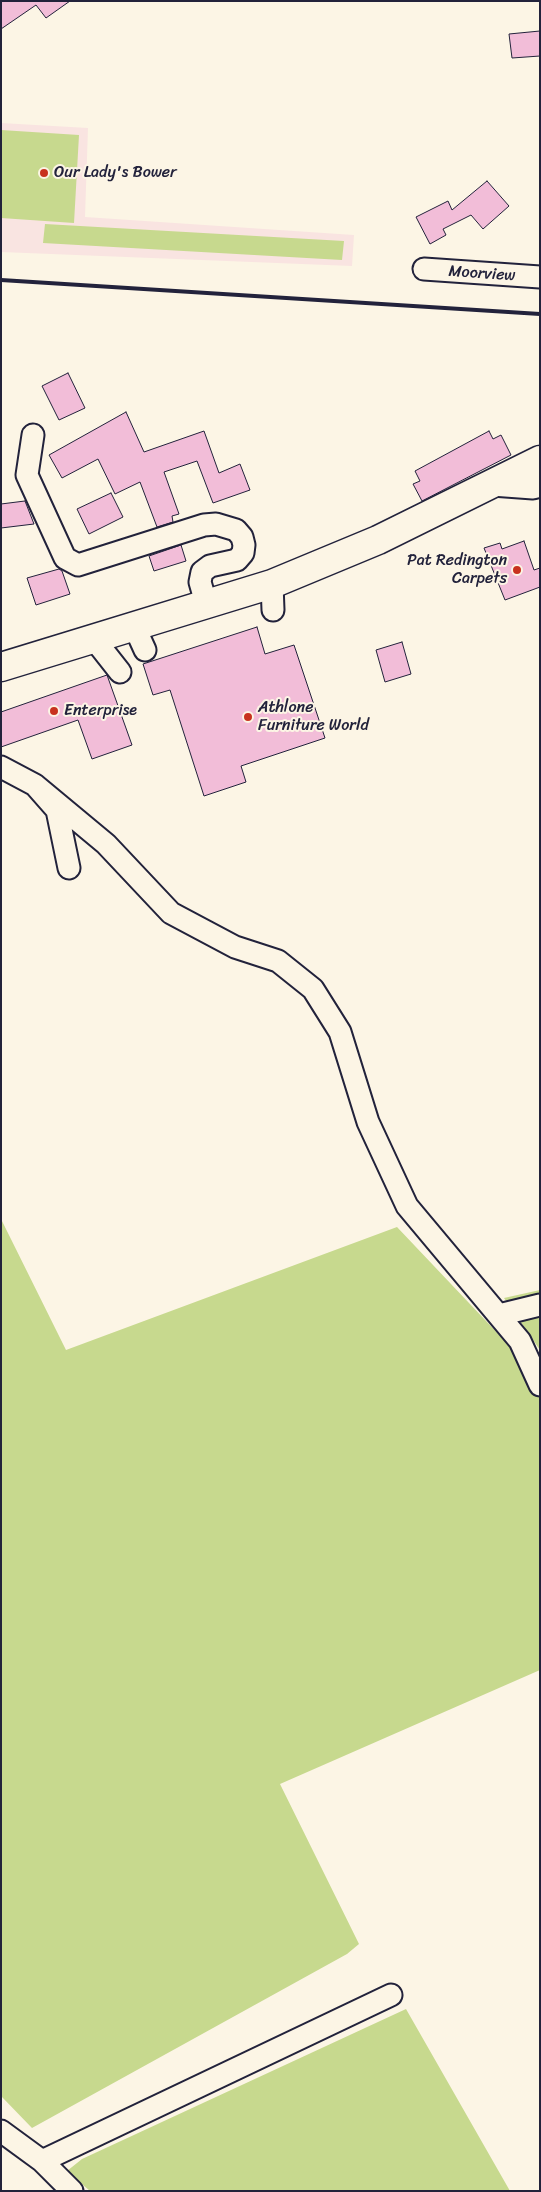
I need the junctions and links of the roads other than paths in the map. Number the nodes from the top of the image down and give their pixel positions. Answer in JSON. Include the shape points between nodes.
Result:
{"nodes":[{"id":1,"x":424,"y":270,"type":"dead end"},
{"id":2,"x":540,"y":277,"type":"edge"},
{"id":3,"x":33,"y":435,"type":"dead end"},
{"id":4,"x":540,"y":460,"type":"edge"},
{"id":5,"x":492,"y":485,"type":"junction"},
{"id":6,"x":540,"y":486,"type":"edge"},
{"id":7,"x":206,"y":603,"type":"junction"},
{"id":8,"x":94,"y":639,"type":"junction"},
{"id":9,"x":1,"y":668,"type":"edge"},
{"id":10,"x":120,"y":672,"type":"dead end"},
{"id":11,"x":1,"y":767,"type":"edge"},
{"id":12,"x":35,"y":785,"type":"junction"},
{"id":13,"x":69,"y":868,"type":"dead end"},
{"id":14,"x":540,"y":1305,"type":"edge"},
{"id":15,"x":499,"y":1315,"type":"junction"},
{"id":16,"x":540,"y":1385,"type":"edge"},
{"id":17,"x":391,"y":1995,"type":"dead end"},
{"id":18,"x":1,"y":2130,"type":"edge"},
{"id":19,"x":42,"y":2162,"type":"junction"},
{"id":20,"x":72,"y":2191,"type":"edge"}],
"edges":[{"from":1,"to":2,"type":"street","name":"Moorview"},
{"from":3,"to":7,"type":"street","via":[[27,475],[65,558],[78,565],[204,525],[216,524],[236,530],[244,545],[243,553],[237,560],[210,566],[202,572],[200,582]]},
{"from":4,"to":5,"type":"main road"},
{"from":5,"to":6,"type":"street"},
{"from":5,"to":7,"type":"main road","via":[[378,540],[272,597]]},
{"from":7,"to":8,"type":"main road","via":[[140,639]]},
{"from":8,"to":9,"type":"main road"},
{"from":8,"to":10,"type":"street"},
{"from":11,"to":12,"type":"street"},
{"from":12,"to":13,"type":"street","via":[[57,810]]},
{"from":12,"to":15,"type":"street","via":[[106,844],[171,913],[235,947],[278,961],[313,989],[340,1032],[368,1122],[407,1206]]},
{"from":14,"to":15,"type":"street"},
{"from":15,"to":16,"type":"street","via":[[520,1341]]},
{"from":17,"to":19,"type":"street"},
{"from":18,"to":19,"type":"street"},
{"from":19,"to":20,"type":"street"}]}
